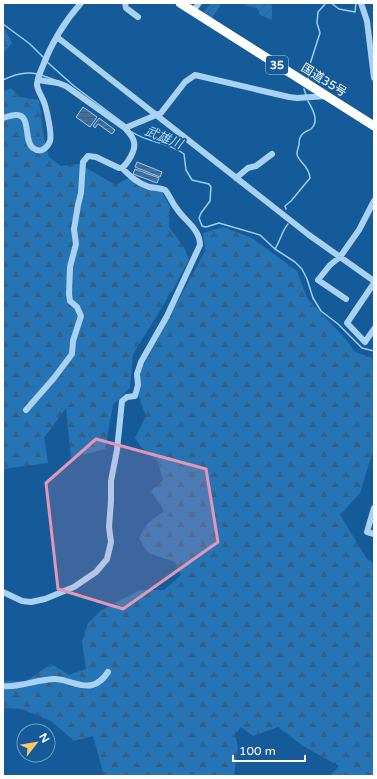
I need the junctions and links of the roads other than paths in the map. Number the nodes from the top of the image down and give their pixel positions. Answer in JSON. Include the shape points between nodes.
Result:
{"nodes":[{"id":1,"x":81,"y":3,"type":"edge"},
{"id":2,"x":125,"y":3,"type":"edge"},
{"id":3,"x":180,"y":3,"type":"edge"},
{"id":4,"x":199,"y":3,"type":"edge"},
{"id":5,"x":361,"y":3,"type":"edge"},
{"id":6,"x":193,"y":11,"type":"junction"},
{"id":7,"x":138,"y":17,"type":"dead end"},
{"id":8,"x":56,"y":37,"type":"junction"},
{"id":9,"x":39,"y":77,"type":"junction"},
{"id":10,"x":374,"y":78,"type":"edge"},
{"id":11,"x":327,"y":96,"type":"junction"},
{"id":12,"x":158,"y":116,"type":"junction"},
{"id":13,"x":3,"y":118,"type":"edge"},
{"id":14,"x":374,"y":126,"type":"edge"},
{"id":15,"x":125,"y":128,"type":"junction"},
{"id":16,"x":272,"y":154,"type":"dead end"},
{"id":17,"x":122,"y":168,"type":"junction"},
{"id":18,"x":236,"y":178,"type":"junction"},
{"id":19,"x":374,"y":201,"type":"edge"},
{"id":20,"x":340,"y":258,"type":"junction"},
{"id":21,"x":374,"y":282,"type":"edge"},
{"id":22,"x":346,"y":299,"type":"dead end"},
{"id":23,"x":374,"y":329,"type":"edge"},
{"id":24,"x":26,"y":410,"type":"dead end"},
{"id":25,"x":374,"y":508,"type":"edge"},
{"id":26,"x":374,"y":534,"type":"edge"},
{"id":27,"x":3,"y":592,"type":"edge"},
{"id":28,"x":108,"y":672,"type":"dead end"},
{"id":29,"x":3,"y":686,"type":"edge"}],
"edges":[{"from":1,"to":8,"type":"street"},
{"from":2,"to":7,"type":"street","via":[[126,8]]},
{"from":3,"to":6,"type":"highway","name":"国道35号","number":"35"},
{"from":4,"to":6,"type":"street"},
{"from":5,"to":10,"type":"street","via":[[367,21]]},
{"from":6,"to":11,"type":"highway","name":"国道35号","number":"35"},
{"from":8,"to":9,"type":"street"},
{"from":8,"to":12,"type":"street"},
{"from":9,"to":13,"type":"street","via":[[37,87],[45,105],[50,137],[47,146],[42,150],[31,147],[26,123],[19,115]]},
{"from":9,"to":15,"type":"street","via":[[66,86]]},
{"from":11,"to":12,"type":"street","via":[[289,97],[195,74],[185,82]]},
{"from":11,"to":14,"type":"highway","name":"国道35号","number":"35"},
{"from":12,"to":15,"type":"street"},
{"from":12,"to":18,"type":"street"},
{"from":15,"to":17,"type":"street","via":[[133,137],[135,146],[128,163]]},
{"from":16,"to":18,"type":"street"},
{"from":17,"to":24,"type":"street","via":[[91,156],[83,162],[69,294],[70,301],[77,307],[81,316],[68,361]]},
{"from":17,"to":27,"type":"street","via":[[140,183],[165,190],[197,234],[200,241],[199,250],[141,362],[135,396],[122,401],[117,450],[110,481],[111,542],[107,559],[96,572],[74,587],[45,599],[22,601]]},
{"from":18,"to":20,"type":"street"},
{"from":19,"to":20,"type":"street"},
{"from":20,"to":21,"type":"street"},
{"from":20,"to":22,"type":"street","via":[[330,265],[318,280]]},
{"from":21,"to":23,"type":"street","via":[[347,323],[365,342]]},
{"from":25,"to":26,"type":"street","via":[[367,532]]},
{"from":28,"to":29,"type":"street","via":[[102,680],[87,686],[56,679]]}]}
